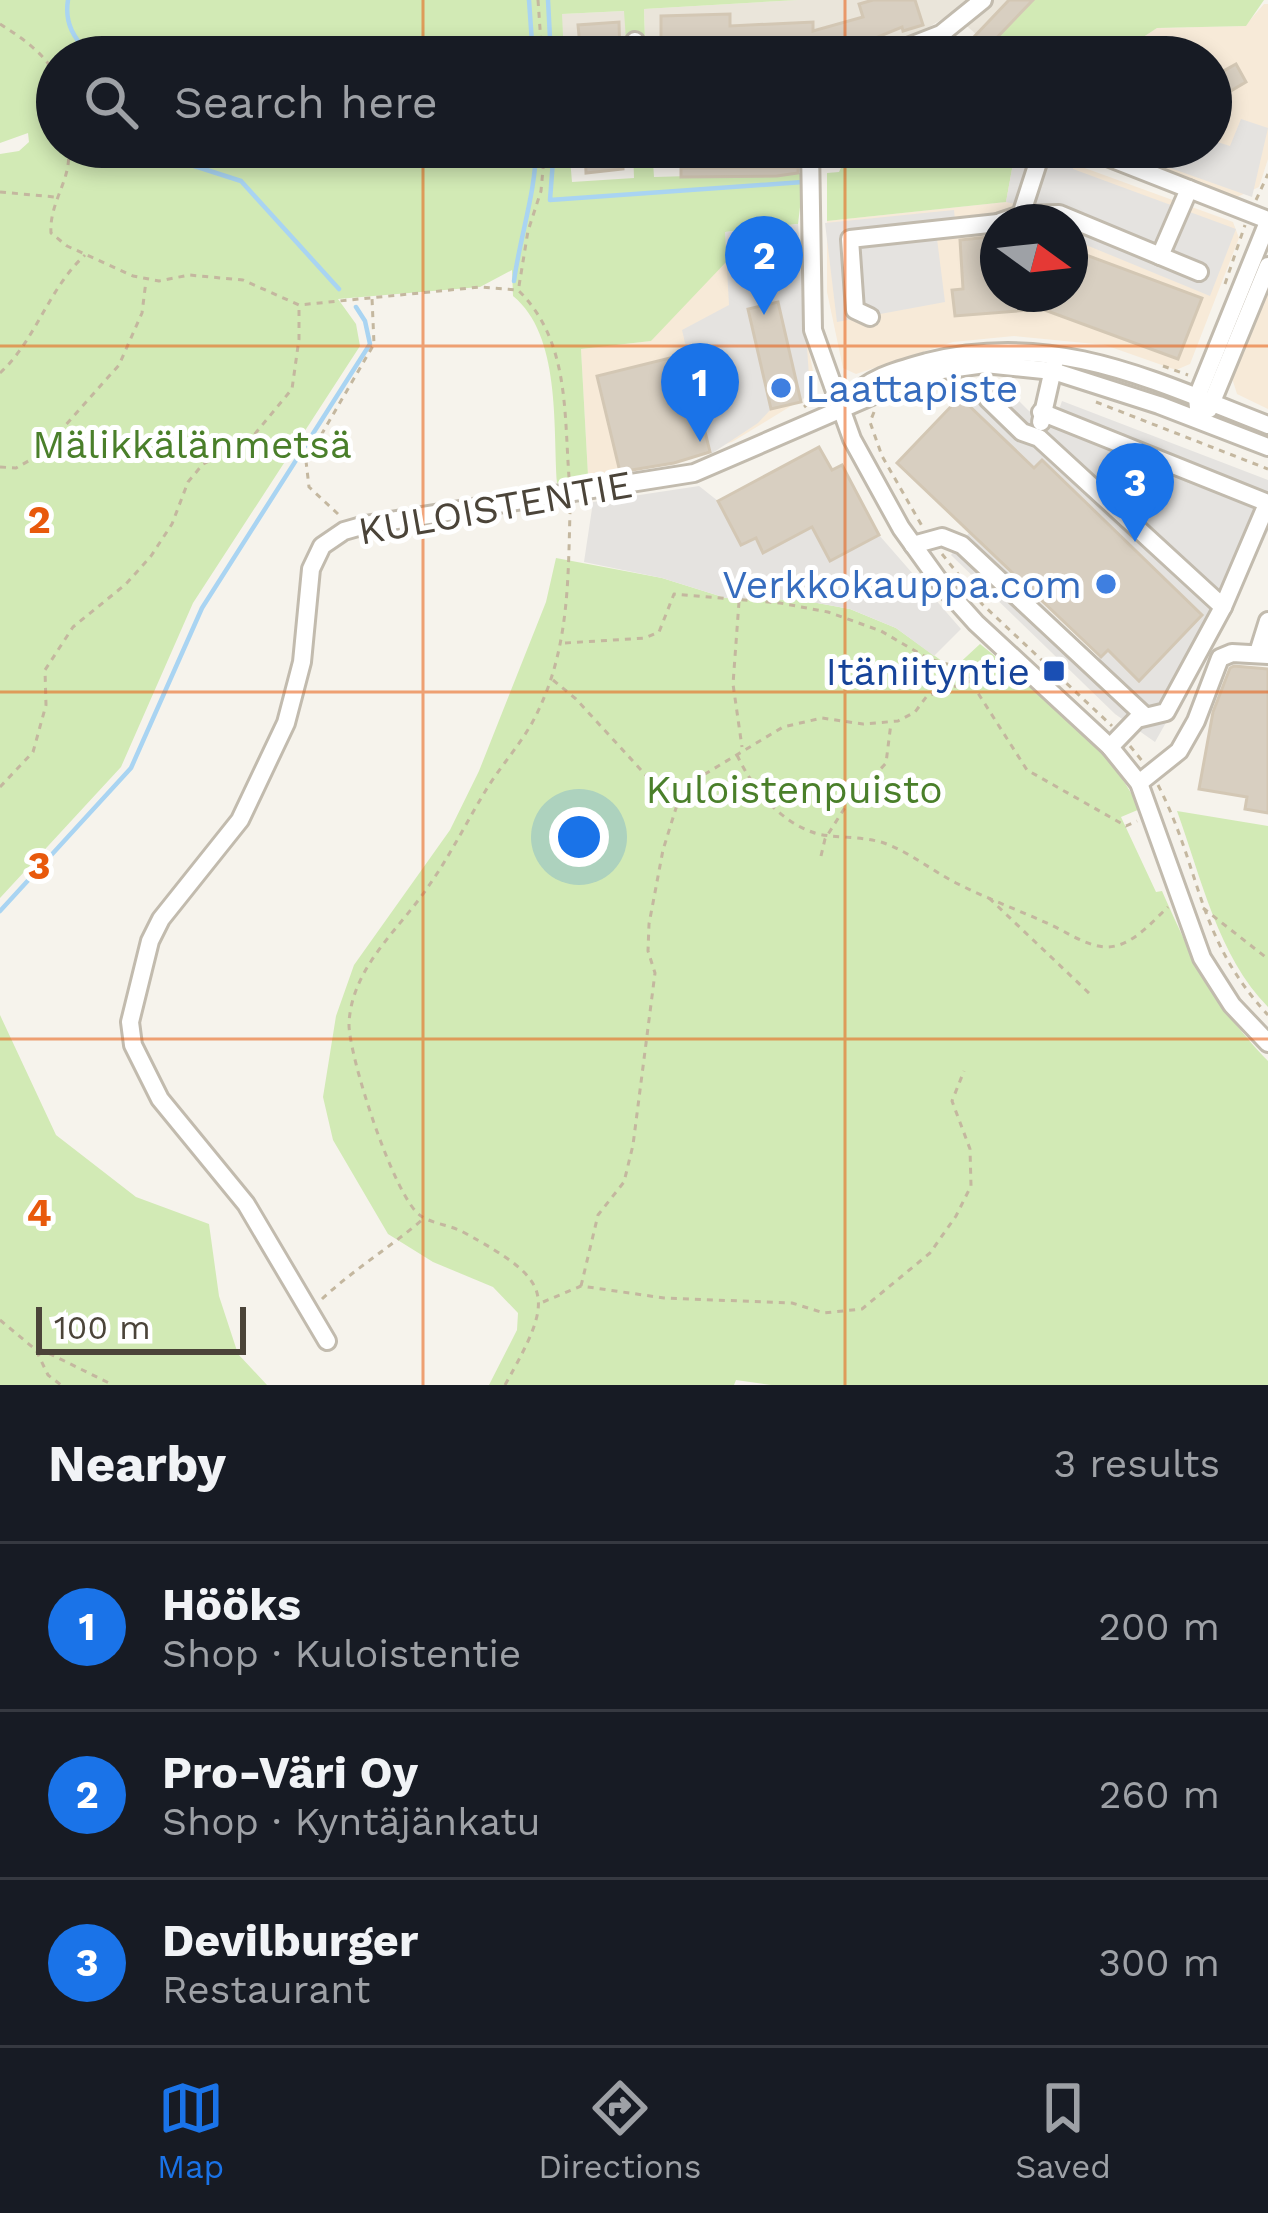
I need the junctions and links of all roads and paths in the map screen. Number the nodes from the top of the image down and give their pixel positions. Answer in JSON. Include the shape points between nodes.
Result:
{"nodes":[{"id":1,"x":538,"y":0,"type":"edge"},
{"id":2,"x":983,"y":0,"type":"edge"},
{"id":3,"x":0,"y":24,"type":"edge"},
{"id":4,"x":541,"y":36,"type":"edge"},
{"id":5,"x":936,"y":36,"type":"edge"},
{"id":6,"x":36,"y":51,"type":"edge"},
{"id":7,"x":69,"y":168,"type":"edge"},
{"id":8,"x":543,"y":168,"type":"edge"},
{"id":9,"x":810,"y":168,"type":"edge"},
{"id":10,"x":1036,"y":168,"type":"edge"},
{"id":11,"x":1136,"y":168,"type":"edge"},
{"id":12,"x":1268,"y":174,"type":"edge"},
{"id":13,"x":1267,"y":184,"type":"edge"},
{"id":14,"x":1189,"y":189,"type":"junction"},
{"id":15,"x":0,"y":192,"type":"edge"},
{"id":16,"x":57,"y":197,"type":"junction"},
{"id":17,"x":1025,"y":204,"type":"edge"},
{"id":18,"x":1250,"y":213,"type":"junction"},
{"id":19,"x":1268,"y":221,"type":"edge"},
{"id":20,"x":980,"y":224,"type":"edge"},
{"id":21,"x":1088,"y":226,"type":"edge"},
{"id":22,"x":85,"y":255,"type":"junction"},
{"id":23,"x":1160,"y":256,"type":"junction"},
{"id":24,"x":1268,"y":266,"type":"edge"},
{"id":25,"x":1199,"y":272,"type":"dead end"},
{"id":26,"x":146,"y":279,"type":"junction"},
{"id":27,"x":518,"y":290,"type":"junction"},
{"id":28,"x":1222,"y":290,"type":"dead end"},
{"id":29,"x":371,"y":296,"type":"dead end"},
{"id":30,"x":299,"y":305,"type":"junction"},
{"id":31,"x":870,"y":317,"type":"dead end"},
{"id":32,"x":1055,"y":362,"type":"junction"},
{"id":33,"x":0,"y":374,"type":"edge"},
{"id":34,"x":820,"y":392,"type":"dead end"},
{"id":35,"x":988,"y":399,"type":"dead end"},
{"id":36,"x":1205,"y":400,"type":"junction"},
{"id":37,"x":804,"y":407,"type":"dead end"},
{"id":38,"x":841,"y":409,"type":"junction"},
{"id":39,"x":1041,"y":412,"type":"junction"},
{"id":40,"x":1199,"y":421,"type":"junction"},
{"id":41,"x":1268,"y":425,"type":"edge"},
{"id":42,"x":1039,"y":439,"type":"junction"},
{"id":43,"x":1268,"y":447,"type":"edge"},
{"id":44,"x":0,"y":467,"type":"edge"},
{"id":45,"x":570,"y":493,"type":"junction"},
{"id":46,"x":1268,"y":503,"type":"edge"},
{"id":47,"x":344,"y":531,"type":"junction"},
{"id":48,"x":913,"y":545,"type":"junction"},
{"id":49,"x":739,"y":602,"type":"junction"},
{"id":50,"x":1223,"y":607,"type":"junction"},
{"id":51,"x":1268,"y":621,"type":"edge"},
{"id":52,"x":562,"y":644,"type":"junction"},
{"id":53,"x":1263,"y":654,"type":"edge"},
{"id":54,"x":551,"y":679,"type":"junction"},
{"id":55,"x":971,"y":681,"type":"junction"},
{"id":56,"x":1145,"y":716,"type":"junction"},
{"id":57,"x":891,"y":722,"type":"junction"},
{"id":58,"x":1110,"y":747,"type":"junction"},
{"id":59,"x":743,"y":749,"type":"junction"},
{"id":60,"x":736,"y":753,"type":"junction"},
{"id":61,"x":1139,"y":783,"type":"junction"},
{"id":62,"x":0,"y":787,"type":"edge"},
{"id":63,"x":676,"y":808,"type":"junction"},
{"id":64,"x":1139,"y":820,"type":"dead end"},
{"id":65,"x":831,"y":833,"type":"junction"},
{"id":66,"x":820,"y":856,"type":"dead end"},
{"id":67,"x":988,"y":897,"type":"junction"},
{"id":68,"x":1169,"y":906,"type":"dead end"},
{"id":69,"x":1202,"y":908,"type":"dead end"},
{"id":70,"x":1268,"y":959,"type":"edge"},
{"id":71,"x":1091,"y":995,"type":"dead end"},
{"id":72,"x":1268,"y":1043,"type":"edge"},
{"id":73,"x":964,"y":1071,"type":"dead end"},
{"id":74,"x":423,"y":1219,"type":"junction"},
{"id":75,"x":581,"y":1286,"type":"junction"},
{"id":76,"x":541,"y":1303,"type":"junction"},
{"id":77,"x":309,"y":1311,"type":"junction"},
{"id":78,"x":0,"y":1320,"type":"edge"},
{"id":79,"x":327,"y":1341,"type":"dead end"},
{"id":80,"x":31,"y":1345,"type":"junction"},
{"id":81,"x":62,"y":1385,"type":"edge"},
{"id":82,"x":113,"y":1385,"type":"edge"},
{"id":83,"x":505,"y":1385,"type":"edge"}],
"edges":[{"from":1,"to":4,"type":"path"},
{"from":2,"to":5,"type":"street"},
{"from":3,"to":6,"type":"path"},
{"from":7,"to":16,"type":"path"},
{"from":8,"to":27,"type":"path"},
{"from":9,"to":38,"type":"street","via":[[813,330]]},
{"from":10,"to":17,"type":"street"},
{"from":11,"to":14,"type":"street"},
{"from":12,"to":13,"type":"path"},
{"from":13,"to":18,"type":"path"},
{"from":14,"to":18,"type":"street"},
{"from":14,"to":23,"type":"street"},
{"from":15,"to":16,"type":"path"},
{"from":16,"to":22,"type":"path","via":[[51,233]]},
{"from":18,"to":19,"type":"street"},
{"from":18,"to":28,"type":"path"},
{"from":19,"to":36,"type":"street"},
{"from":20,"to":31,"type":"street","via":[[850,238],[855,310]]},
{"from":21,"to":23,"type":"street"},
{"from":22,"to":26,"type":"path"},
{"from":22,"to":33,"type":"path"},
{"from":23,"to":25,"type":"street"},
{"from":24,"to":36,"type":"street"},
{"from":26,"to":30,"type":"path","via":[[243,280]]},
{"from":26,"to":44,"type":"path","via":[[142,314],[118,365],[39,454],[16,468]]},
{"from":27,"to":30,"type":"path","via":[[480,286]]},
{"from":27,"to":45,"type":"path","via":[[560,357]]},
{"from":29,"to":47,"type":"path","via":[[374,344],[306,461],[309,487],[332,505]]},
{"from":30,"to":62,"type":"path","via":[[292,389],[249,441],[203,464],[151,556],[73,627],[46,670],[33,752]]},
{"from":32,"to":36,"type":"street","name":"KULOISTENTIE","via":[[1133,373]]},
{"from":32,"to":38,"type":"street","name":"KULOISTENTIE","via":[[966,365]]},
{"from":32,"to":39,"type":"street"},
{"from":32,"to":40,"type":"street","name":"KULOISTENTIE"},
{"from":34,"to":37,"type":"path"},
{"from":35,"to":42,"type":"street"},
{"from":36,"to":40,"type":"street"},
{"from":36,"to":41,"type":"street","name":"KULOISTENTIE"},
{"from":38,"to":45,"type":"street","name":"KULOISTENTIE","via":[[694,472]]},
{"from":38,"to":48,"type":"street"},
{"from":39,"to":42,"type":"street"},
{"from":39,"to":46,"type":"street"},
{"from":40,"to":43,"type":"street","name":"KULOISTENTIE"},
{"from":42,"to":50,"type":"street"},
{"from":45,"to":47,"type":"street","name":"KULOISTENTIE"},
{"from":45,"to":52,"type":"path"},
{"from":46,"to":50,"type":"street"},
{"from":47,"to":77,"type":"street","name":"KULOISTENTIE","via":[[322,546],[311,569],[297,694],[286,724],[240,820],[149,941],[130,1022],[160,1099],[246,1204]]},
{"from":48,"to":56,"type":"street","via":[[942,537],[962,544]]},
{"from":48,"to":58,"type":"street","via":[[965,612]]},
{"from":49,"to":52,"type":"path","via":[[674,594],[659,632]]},
{"from":49,"to":55,"type":"path","via":[[828,612],[962,668]]},
{"from":49,"to":59,"type":"path","via":[[733,685]]},
{"from":50,"to":56,"type":"street","via":[[1166,712]]},
{"from":51,"to":53,"type":"street"},
{"from":52,"to":54,"type":"path"},
{"from":53,"to":61,"type":"street","via":[[1220,658],[1179,751]]},
{"from":54,"to":63,"type":"path"},
{"from":54,"to":74,"type":"path","via":[[429,887],[366,965],[349,1022],[374,1122]]},
{"from":55,"to":57,"type":"path","via":[[927,696]]},
{"from":55,"to":64,"type":"path","via":[[1027,770],[1126,826]]},
{"from":56,"to":58,"type":"street"},
{"from":57,"to":59,"type":"path","via":[[821,718]]},
{"from":57,"to":65,"type":"path","via":[[886,763]]},
{"from":58,"to":61,"type":"street"},
{"from":59,"to":60,"type":"path"},
{"from":60,"to":63,"type":"path","via":[[705,773]]},
{"from":60,"to":65,"type":"path","via":[[773,807],[816,834]]},
{"from":61,"to":72,"type":"street","via":[[1202,958]]},
{"from":63,"to":75,"type":"path","via":[[649,924],[656,974],[633,1145],[625,1182],[598,1215]]},
{"from":65,"to":66,"type":"path"},
{"from":65,"to":67,"type":"path","via":[[900,849]]},
{"from":67,"to":68,"type":"path","via":[[1114,947]]},
{"from":67,"to":71,"type":"path"},
{"from":69,"to":70,"type":"path"},
{"from":73,"to":75,"type":"path","via":[[952,1101],[970,1149],[971,1186],[930,1252],[862,1310],[824,1313]]},
{"from":74,"to":76,"type":"path","via":[[503,1257],[535,1282]]},
{"from":74,"to":77,"type":"path"},
{"from":75,"to":76,"type":"path"},
{"from":76,"to":83,"type":"path"},
{"from":77,"to":79,"type":"street","name":"KULOISTENTIE"},
{"from":78,"to":80,"type":"path"},
{"from":80,"to":81,"type":"path"},
{"from":80,"to":82,"type":"path"}]}
